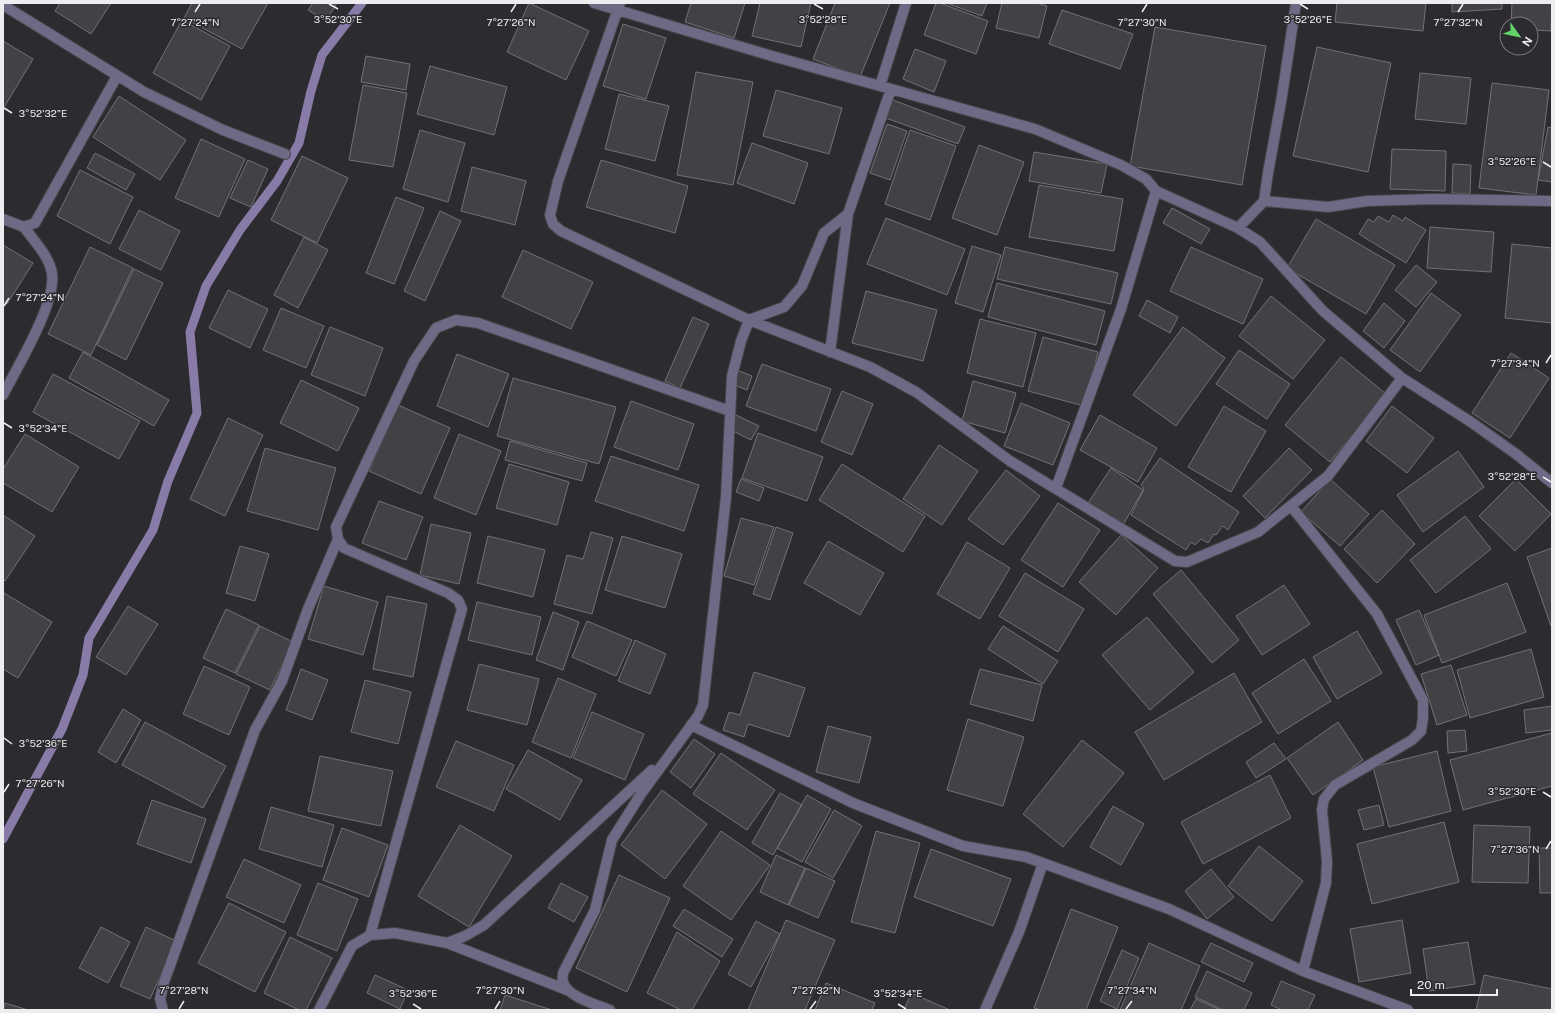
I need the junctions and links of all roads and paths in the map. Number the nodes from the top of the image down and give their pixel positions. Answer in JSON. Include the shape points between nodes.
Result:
{"nodes":[{"id":1,"x":594,"y":3,"type":"edge"},
{"id":2,"x":906,"y":3,"type":"edge"},
{"id":3,"x":1296,"y":3,"type":"edge"},
{"id":4,"x":3,"y":5,"type":"edge"},
{"id":5,"x":619,"y":7,"type":"edge"},
{"id":6,"x":117,"y":76,"type":"junction"},
{"id":7,"x":880,"y":86,"type":"junction"},
{"id":8,"x":891,"y":89,"type":"junction"},
{"id":9,"x":284,"y":154,"type":"dead end"},
{"id":10,"x":1156,"y":191,"type":"junction"},
{"id":11,"x":1552,"y":201,"type":"edge"},
{"id":12,"x":1264,"y":202,"type":"junction"},
{"id":13,"x":848,"y":214,"type":"junction"},
{"id":14,"x":3,"y":219,"type":"edge"},
{"id":15,"x":24,"y":227,"type":"junction"},
{"id":16,"x":1238,"y":228,"type":"junction"},
{"id":17,"x":749,"y":320,"type":"junction"},
{"id":18,"x":830,"y":352,"type":"junction"},
{"id":19,"x":1402,"y":378,"type":"junction"},
{"id":20,"x":3,"y":395,"type":"edge"},
{"id":21,"x":730,"y":411,"type":"junction"},
{"id":22,"x":1552,"y":483,"type":"edge"},
{"id":23,"x":1056,"y":488,"type":"junction"},
{"id":24,"x":1291,"y":506,"type":"junction"},
{"id":25,"x":338,"y":540,"type":"junction"},
{"id":26,"x":691,"y":725,"type":"junction"},
{"id":27,"x":669,"y":755,"type":"junction"},
{"id":28,"x":1043,"y":863,"type":"junction"},
{"id":29,"x":370,"y":935,"type":"junction"},
{"id":30,"x":447,"y":942,"type":"junction"},
{"id":31,"x":1303,"y":971,"type":"junction"},
{"id":32,"x":567,"y":990,"type":"junction"},
{"id":33,"x":163,"y":1010,"type":"edge"},
{"id":34,"x":319,"y":1010,"type":"edge"},
{"id":35,"x":610,"y":1010,"type":"edge"},
{"id":36,"x":985,"y":1010,"type":"edge"},
{"id":37,"x":1408,"y":1010,"type":"edge"}],
"edges":[{"from":1,"to":5,"type":"street"},
{"from":2,"to":7,"type":"street"},
{"from":3,"to":12,"type":"street"},
{"from":4,"to":6,"type":"street"},
{"from":5,"to":7,"type":"street"},
{"from":5,"to":17,"type":"street","via":[[558,181],[550,215],[553,224],[561,231]]},
{"from":6,"to":9,"type":"street","via":[[144,92],[224,130]]},
{"from":6,"to":15,"type":"street","via":[[35,223]]},
{"from":7,"to":8,"type":"street"},
{"from":8,"to":10,"type":"street","via":[[1035,129],[1121,165],[1146,179]]},
{"from":8,"to":13,"type":"street"},
{"from":10,"to":16,"type":"street"},
{"from":10,"to":23,"type":"street","via":[[1121,309]]},
{"from":11,"to":12,"type":"street","via":[[1434,199],[1367,201],[1328,206]]},
{"from":12,"to":16,"type":"street"},
{"from":13,"to":17,"type":"street","via":[[824,233],[802,286],[784,307]]},
{"from":13,"to":18,"type":"street"},
{"from":14,"to":15,"type":"street"},
{"from":15,"to":20,"type":"street","via":[[44,254],[52,273],[52,289],[39,326]]},
{"from":16,"to":19,"type":"street","via":[[1260,242],[1323,310]]},
{"from":17,"to":18,"type":"street"},
{"from":17,"to":21,"type":"street","via":[[732,376]]},
{"from":18,"to":23,"type":"street","via":[[870,368],[916,392],[1010,460]]},
{"from":19,"to":22,"type":"street","via":[[1471,422]]},
{"from":19,"to":24,"type":"street","via":[[1328,476]]},
{"from":21,"to":25,"type":"street","via":[[478,323],[456,320],[436,328],[414,361],[336,527]]},
{"from":21,"to":26,"type":"street","via":[[726,497],[703,704]]},
{"from":23,"to":24,"type":"street","via":[[1175,561],[1187,562],[1258,532]]},
{"from":24,"to":31,"type":"street","via":[[1377,614],[1423,700],[1421,731],[1412,740],[1335,785],[1324,799],[1322,810],[1327,861],[1326,882]]},
{"from":25,"to":29,"type":"street","via":[[344,548],[448,592],[458,600],[462,609]]},
{"from":25,"to":33,"type":"street","via":[[308,609],[282,681],[255,730],[164,982],[160,999]]},
{"from":26,"to":27,"type":"street"},
{"from":26,"to":28,"type":"street","via":[[853,802],[963,846]]},
{"from":27,"to":30,"type":"street","via":[[484,925],[465,936]]},
{"from":27,"to":32,"type":"street","via":[[612,840],[595,910],[563,973],[563,982]]},
{"from":28,"to":31,"type":"street","via":[[1168,909]]},
{"from":28,"to":36,"type":"street","via":[[1019,932]]},
{"from":29,"to":30,"type":"street","via":[[395,933]]},
{"from":29,"to":34,"type":"street","via":[[352,946]]},
{"from":30,"to":32,"type":"street"},
{"from":31,"to":37,"type":"street"},
{"from":32,"to":35,"type":"street"}]}
